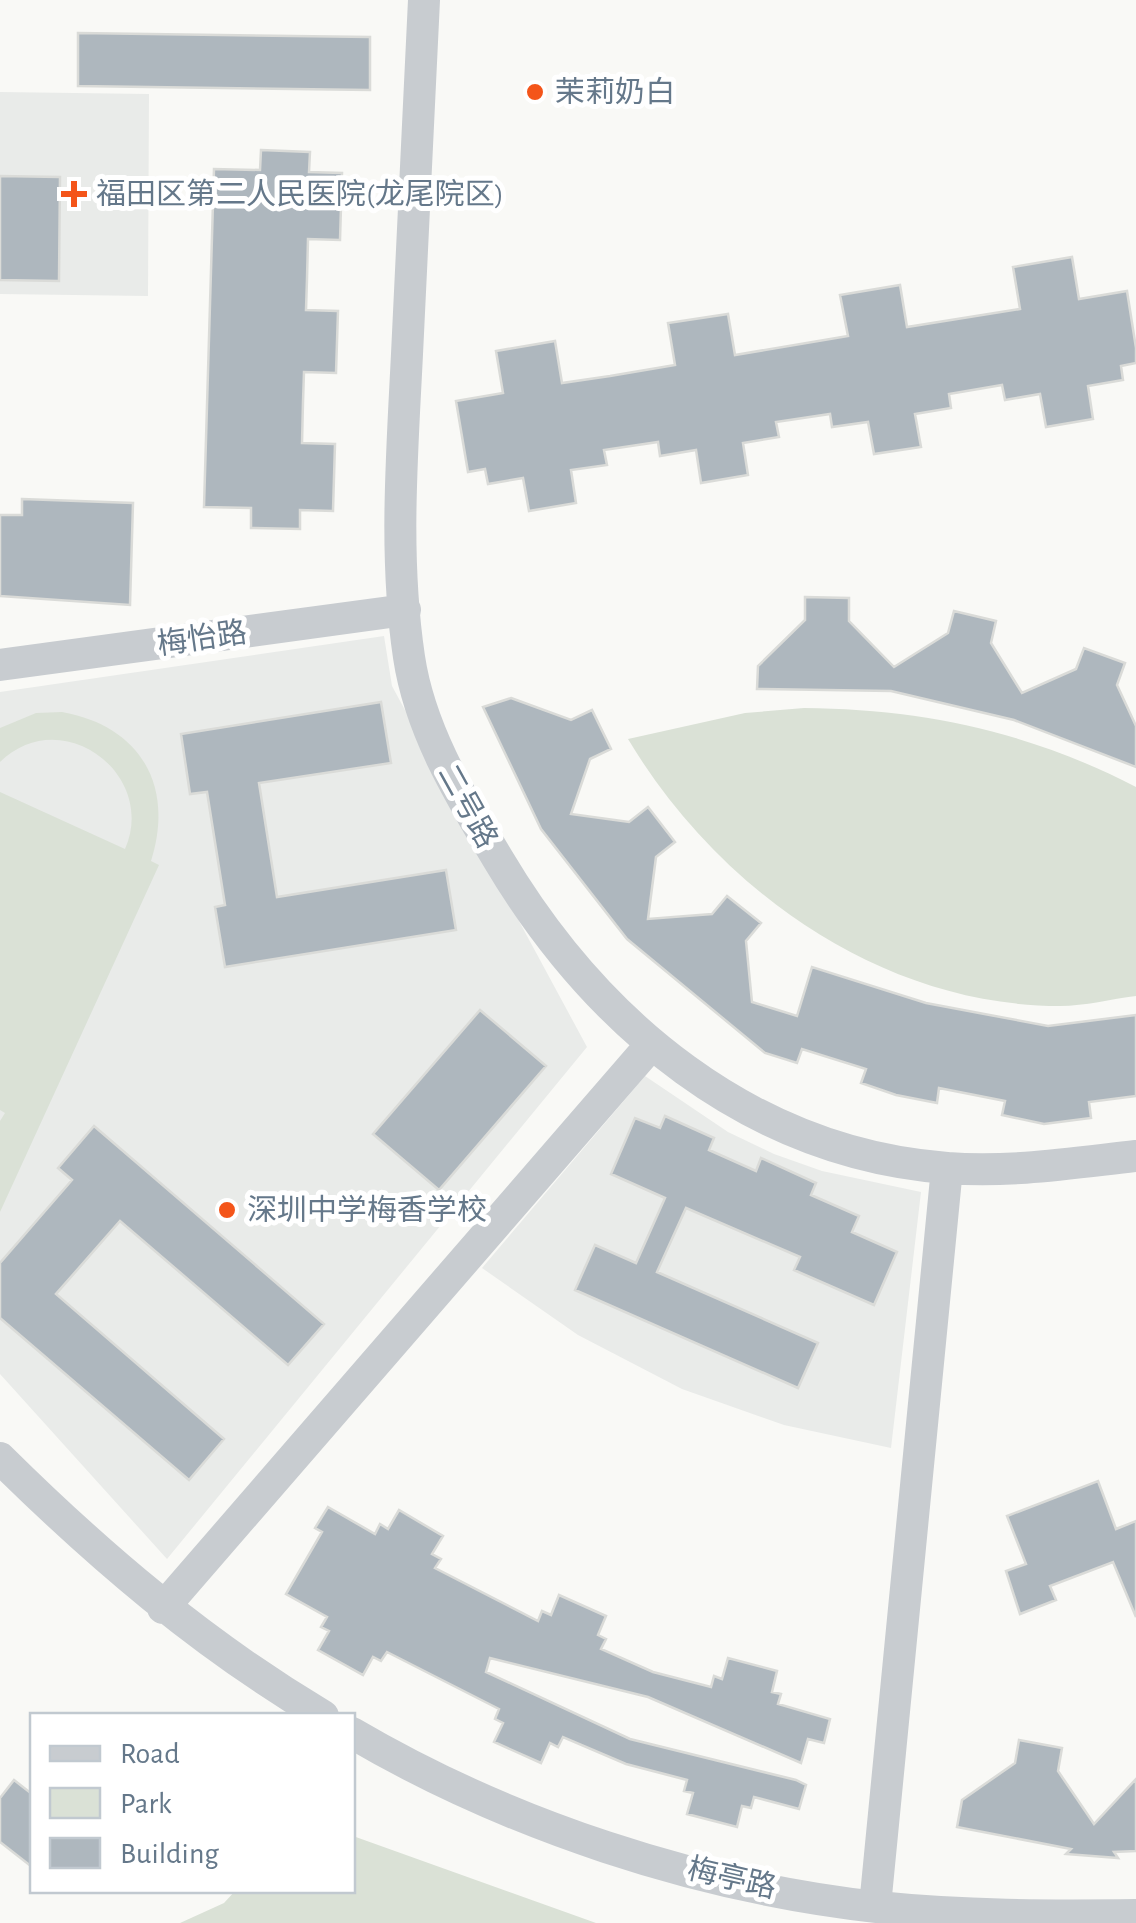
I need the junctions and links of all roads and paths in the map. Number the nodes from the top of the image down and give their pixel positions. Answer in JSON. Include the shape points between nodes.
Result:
{"nodes":[{"id":1,"x":424,"y":0,"type":"edge"},
{"id":2,"x":405,"y":610,"type":"junction"},
{"id":3,"x":0,"y":665,"type":"edge"},
{"id":4,"x":650,"y":1046,"type":"junction"},
{"id":5,"x":1136,"y":1156,"type":"edge"},
{"id":6,"x":947,"y":1168,"type":"junction"},
{"id":7,"x":0,"y":1458,"type":"edge"},
{"id":8,"x":163,"y":1608,"type":"junction"},
{"id":9,"x":318,"y":1713,"type":"edge"},
{"id":10,"x":355,"y":1734,"type":"edge"},
{"id":11,"x":875,"y":1906,"type":"junction"},
{"id":12,"x":1136,"y":1915,"type":"edge"}],
"edges":[{"from":1,"to":2,"type":"street","name":"二号路","via":[[398,540]]},
{"from":2,"to":3,"type":"street","name":"梅怡路"},
{"from":2,"to":4,"type":"street","name":"二号路","via":[[410,662],[443,767],[518,892],[583,978]]},
{"from":4,"to":6,"type":"street","name":"二号路","via":[[716,1094],[788,1130],[866,1156]]},
{"from":4,"to":8,"type":"street"},
{"from":5,"to":6,"type":"street","name":"二号路","via":[[1025,1169]]},
{"from":6,"to":11,"type":"street"},
{"from":7,"to":8,"type":"street"},
{"from":8,"to":9,"type":"street"},
{"from":10,"to":11,"type":"street","name":"梅亭路","via":[[499,1806],[621,1850],[746,1884]]},
{"from":11,"to":12,"type":"street","name":"梅亭路","via":[[1012,1917]]}]}
